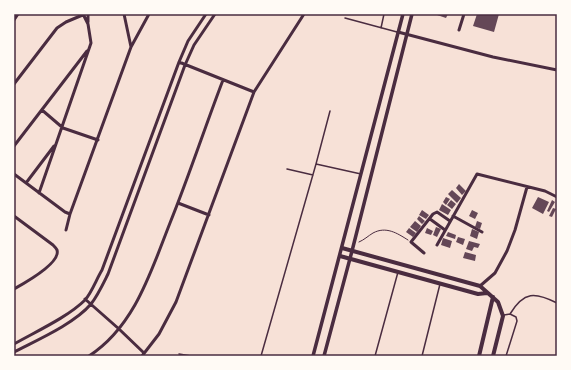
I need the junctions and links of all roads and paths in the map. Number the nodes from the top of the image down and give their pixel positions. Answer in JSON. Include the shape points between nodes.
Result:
{"nodes":[{"id":1,"x":18,"y":14,"type":"edge"},
{"id":2,"x":84,"y":14,"type":"edge"},
{"id":3,"x":88,"y":14,"type":"edge"},
{"id":4,"x":124,"y":14,"type":"edge"},
{"id":5,"x":149,"y":14,"type":"edge"},
{"id":6,"x":206,"y":14,"type":"edge"},
{"id":7,"x":215,"y":14,"type":"edge"},
{"id":8,"x":304,"y":14,"type":"edge"},
{"id":9,"x":384,"y":14,"type":"edge"},
{"id":10,"x":402,"y":14,"type":"edge"},
{"id":11,"x":412,"y":14,"type":"edge"},
{"id":12,"x":464,"y":14,"type":"edge"},
{"id":13,"x":345,"y":18,"type":"dead end"},
{"id":14,"x":14,"y":20,"type":"edge"},
{"id":15,"x":88,"y":24,"type":"junction"},
{"id":16,"x":380,"y":28,"type":"junction"},
{"id":17,"x":459,"y":30,"type":"dead end"},
{"id":18,"x":398,"y":32,"type":"junction"},
{"id":19,"x":407,"y":35,"type":"junction"},
{"id":20,"x":131,"y":46,"type":"junction"},
{"id":21,"x":90,"y":47,"type":"junction"},
{"id":22,"x":179,"y":62,"type":"junction"},
{"id":23,"x":185,"y":65,"type":"junction"},
{"id":24,"x":557,"y":70,"type":"edge"},
{"id":25,"x":223,"y":80,"type":"junction"},
{"id":26,"x":14,"y":84,"type":"edge"},
{"id":27,"x":254,"y":92,"type":"junction"},
{"id":28,"x":42,"y":110,"type":"junction"},
{"id":29,"x":330,"y":111,"type":"dead end"},
{"id":30,"x":63,"y":128,"type":"junction"},
{"id":31,"x":98,"y":140,"type":"junction"},
{"id":32,"x":57,"y":143,"type":"junction"},
{"id":33,"x":14,"y":146,"type":"edge"},
{"id":34,"x":316,"y":164,"type":"junction"},
{"id":35,"x":287,"y":169,"type":"dead end"},
{"id":36,"x":14,"y":174,"type":"edge"},
{"id":37,"x":361,"y":174,"type":"junction"},
{"id":38,"x":313,"y":175,"type":"junction"},
{"id":39,"x":26,"y":183,"type":"junction"},
{"id":40,"x":527,"y":187,"type":"junction"},
{"id":41,"x":39,"y":193,"type":"junction"},
{"id":42,"x":557,"y":197,"type":"edge"},
{"id":43,"x":178,"y":203,"type":"junction"},
{"id":44,"x":70,"y":214,"type":"junction"},
{"id":45,"x":209,"y":215,"type":"junction"},
{"id":46,"x":14,"y":216,"type":"edge"},
{"id":47,"x":453,"y":216,"type":"junction"},
{"id":48,"x":430,"y":219,"type":"junction"},
{"id":49,"x":450,"y":221,"type":"junction"},
{"id":50,"x":66,"y":230,"type":"dead end"},
{"id":51,"x":445,"y":230,"type":"junction"},
{"id":52,"x":482,"y":232,"type":"dead end"},
{"id":53,"x":355,"y":241,"type":"junction"},
{"id":54,"x":411,"y":242,"type":"junction"},
{"id":55,"x":437,"y":245,"type":"dead end"},
{"id":56,"x":342,"y":248,"type":"junction"},
{"id":57,"x":352,"y":251,"type":"junction"},
{"id":58,"x":424,"y":253,"type":"dead end"},
{"id":59,"x":340,"y":256,"type":"junction"},
{"id":60,"x":350,"y":259,"type":"junction"},
{"id":61,"x":398,"y":272,"type":"junction"},
{"id":62,"x":440,"y":284,"type":"junction"},
{"id":63,"x":480,"y":286,"type":"junction"},
{"id":64,"x":14,"y":289,"type":"edge"},
{"id":65,"x":487,"y":293,"type":"junction"},
{"id":66,"x":493,"y":297,"type":"junction"},
{"id":67,"x":85,"y":300,"type":"junction"},
{"id":68,"x":557,"y":303,"type":"edge"},
{"id":69,"x":90,"y":304,"type":"junction"},
{"id":70,"x":510,"y":314,"type":"junction"},
{"id":71,"x":503,"y":316,"type":"junction"},
{"id":72,"x":120,"y":329,"type":"junction"},
{"id":73,"x":14,"y":344,"type":"edge"},
{"id":74,"x":14,"y":352,"type":"edge"},
{"id":75,"x":179,"y":354,"type":"dead end"},
{"id":76,"x":143,"y":355,"type":"edge"},
{"id":77,"x":89,"y":356,"type":"edge"},
{"id":78,"x":191,"y":356,"type":"edge"},
{"id":79,"x":262,"y":356,"type":"edge"},
{"id":80,"x":313,"y":356,"type":"edge"},
{"id":81,"x":324,"y":356,"type":"edge"},
{"id":82,"x":375,"y":356,"type":"edge"},
{"id":83,"x":422,"y":356,"type":"edge"},
{"id":84,"x":479,"y":356,"type":"edge"},
{"id":85,"x":493,"y":356,"type":"edge"},
{"id":86,"x":506,"y":356,"type":"edge"}],
"edges":[{"from":1,"to":14,"type":"street"},
{"from":2,"to":15,"type":"street"},
{"from":2,"to":26,"type":"street","via":[[57,28]]},
{"from":3,"to":15,"type":"street"},
{"from":4,"to":20,"type":"street"},
{"from":5,"to":20,"type":"street"},
{"from":6,"to":22,"type":"street","via":[[188,41]]},
{"from":7,"to":23,"type":"street","via":[[194,44]]},
{"from":8,"to":27,"type":"street"},
{"from":9,"to":16,"type":"lane"},
{"from":10,"to":18,"type":"street"},
{"from":11,"to":19,"type":"street"},
{"from":12,"to":17,"type":"street"},
{"from":13,"to":16,"type":"lane"},
{"from":15,"to":21,"type":"street"},
{"from":16,"to":18,"type":"lane"},
{"from":18,"to":19,"type":"street"},
{"from":18,"to":37,"type":"street"},
{"from":19,"to":24,"type":"street"},
{"from":19,"to":53,"type":"street"},
{"from":20,"to":31,"type":"street"},
{"from":21,"to":28,"type":"street"},
{"from":21,"to":30,"type":"street"},
{"from":22,"to":23,"type":"street"},
{"from":22,"to":67,"type":"street","via":[[102,270]]},
{"from":23,"to":25,"type":"street"},
{"from":23,"to":69,"type":"street","via":[[108,274]]},
{"from":25,"to":27,"type":"street"},
{"from":25,"to":43,"type":"street"},
{"from":27,"to":45,"type":"street"},
{"from":28,"to":30,"type":"street"},
{"from":28,"to":33,"type":"street"},
{"from":29,"to":34,"type":"lane"},
{"from":30,"to":31,"type":"street"},
{"from":30,"to":32,"type":"street"},
{"from":31,"to":44,"type":"street"},
{"from":32,"to":39,"type":"street"},
{"from":32,"to":41,"type":"street"},
{"from":34,"to":37,"type":"lane"},
{"from":34,"to":38,"type":"lane"},
{"from":35,"to":38,"type":"lane"},
{"from":36,"to":39,"type":"street"},
{"from":37,"to":56,"type":"street"},
{"from":38,"to":79,"type":"lane"},
{"from":39,"to":41,"type":"street"},
{"from":40,"to":42,"type":"street"},
{"from":40,"to":47,"type":"street","via":[[477,174]]},
{"from":40,"to":63,"type":"street","via":[[507,251],[495,273]]},
{"from":41,"to":44,"type":"street"},
{"from":43,"to":45,"type":"street"},
{"from":43,"to":72,"type":"street","via":[[145,285]]},
{"from":44,"to":50,"type":"street"},
{"from":45,"to":76,"type":"street","via":[[176,302],[159,334]]},
{"from":46,"to":64,"type":"street","via":[[57,250],[54,260],[35,277]]},
{"from":47,"to":49,"type":"street"},
{"from":47,"to":52,"type":"street"},
{"from":48,"to":49,"type":"street","via":[[437,212]]},
{"from":48,"to":51,"type":"street"},
{"from":48,"to":54,"type":"street"},
{"from":49,"to":51,"type":"street"},
{"from":51,"to":55,"type":"street"},
{"from":53,"to":54,"type":"path","via":[[361,241],[383,230],[394,232]]},
{"from":53,"to":57,"type":"street"},
{"from":54,"to":58,"type":"street"},
{"from":56,"to":57,"type":"main road"},
{"from":56,"to":59,"type":"street"},
{"from":57,"to":60,"type":"street"},
{"from":57,"to":63,"type":"main road"},
{"from":59,"to":60,"type":"main road"},
{"from":59,"to":80,"type":"street"},
{"from":60,"to":61,"type":"main road"},
{"from":60,"to":81,"type":"street"},
{"from":61,"to":62,"type":"main road"},
{"from":61,"to":82,"type":"lane"},
{"from":62,"to":65,"type":"main road","via":[[478,294]]},
{"from":62,"to":83,"type":"lane"},
{"from":63,"to":65,"type":"main road"},
{"from":65,"to":66,"type":"main road"},
{"from":66,"to":71,"type":"main road","via":[[498,302]]},
{"from":66,"to":84,"type":"main road"},
{"from":67,"to":69,"type":"street"},
{"from":67,"to":73,"type":"street","via":[[57,320]]},
{"from":68,"to":70,"type":"lane","via":[[534,294],[523,299]]},
{"from":69,"to":72,"type":"street"},
{"from":69,"to":74,"type":"street","via":[[73,320]]},
{"from":70,"to":71,"type":"lane"},
{"from":70,"to":86,"type":"lane","via":[[516,317],[517,321]]},
{"from":71,"to":85,"type":"main road"},
{"from":72,"to":76,"type":"street"},
{"from":72,"to":77,"type":"street"},
{"from":75,"to":78,"type":"lane"}]}
